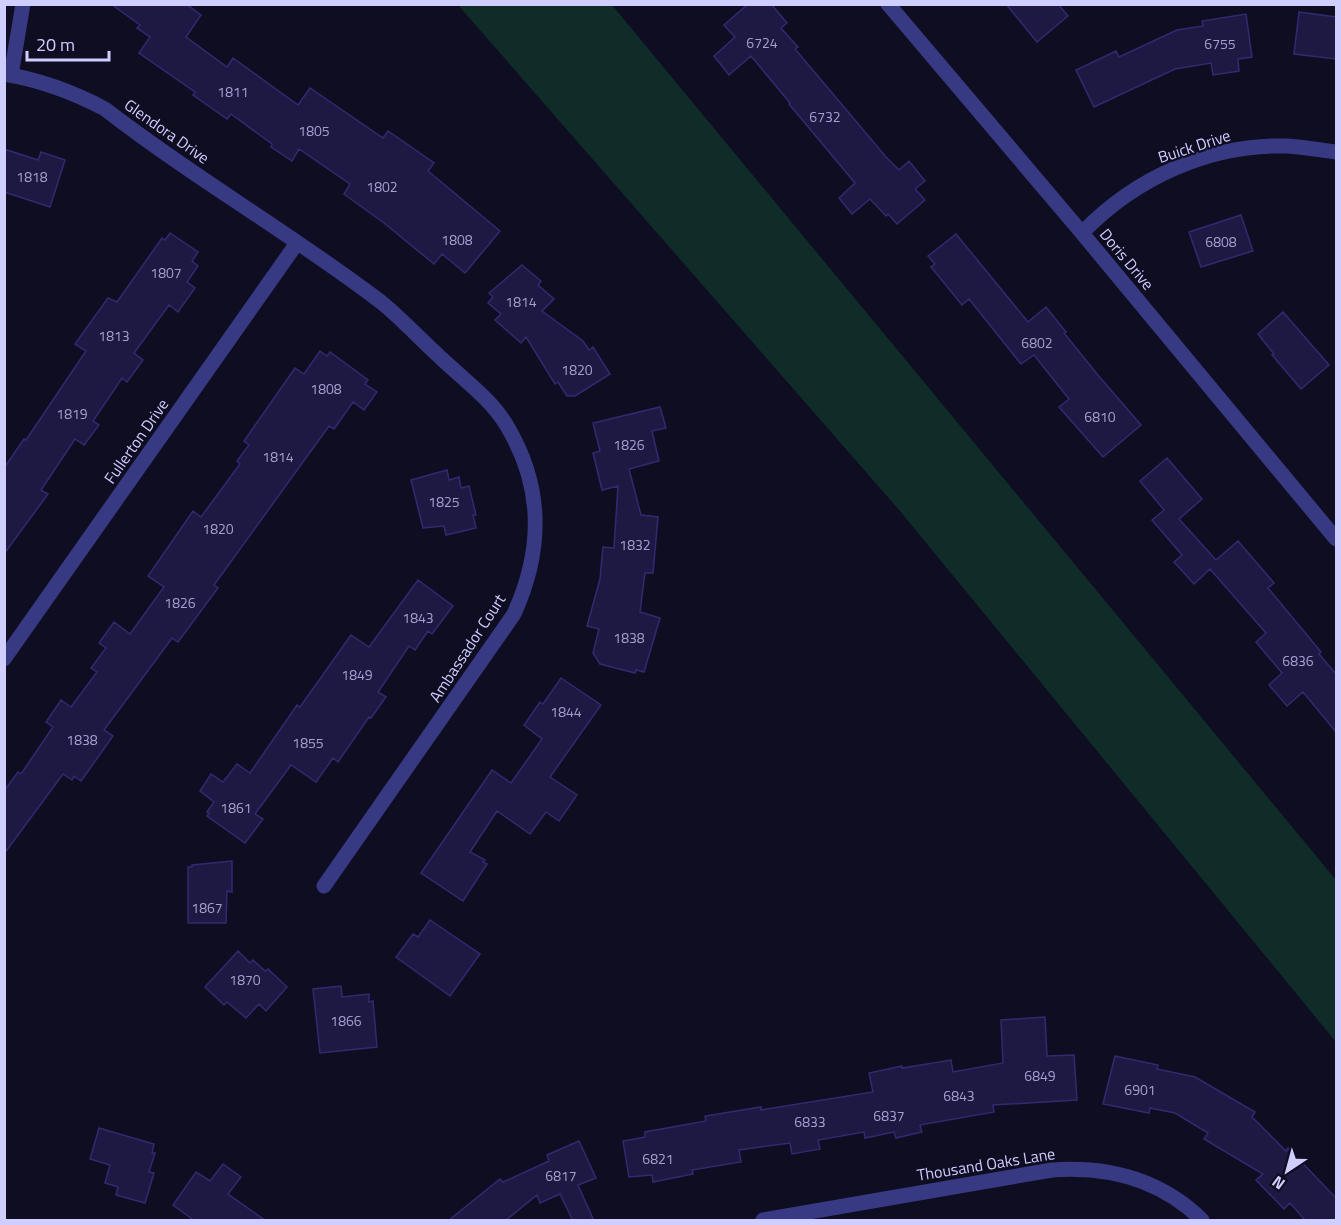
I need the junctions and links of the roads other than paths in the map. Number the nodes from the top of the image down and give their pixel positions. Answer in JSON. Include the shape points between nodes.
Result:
{"nodes":[{"id":1,"x":23,"y":4,"type":"edge"},
{"id":2,"x":888,"y":4,"type":"edge"},
{"id":3,"x":8,"y":75,"type":"edge"},
{"id":4,"x":1336,"y":152,"type":"edge"},
{"id":5,"x":1082,"y":233,"type":"junction"},
{"id":6,"x":297,"y":243,"type":"junction"},
{"id":7,"x":1336,"y":538,"type":"edge"},
{"id":8,"x":4,"y":659,"type":"edge"},
{"id":9,"x":324,"y":886,"type":"dead end"},
{"id":10,"x":845,"y":1213,"type":"edge"},
{"id":11,"x":763,"y":1221,"type":"edge"},
{"id":12,"x":1202,"y":1221,"type":"edge"}],
"edges":[{"from":1,"to":3,"type":"street"},
{"from":2,"to":5,"type":"street","name":"Doris Drive"},
{"from":3,"to":6,"type":"street","name":"Glendora Drive","via":[[72,92],[105,109]]},
{"from":4,"to":5,"type":"street","name":"Buick Drive","via":[[1287,146],[1236,149],[1186,164],[1130,192]]},
{"from":5,"to":7,"type":"street","name":"Doris Drive"},
{"from":6,"to":8,"type":"street","name":"Fullerton Drive"},
{"from":6,"to":9,"type":"street","name":"Ambassador Court","via":[[383,303],[483,396],[507,427],[524,462],[535,514],[532,565],[514,614]]},
{"from":10,"to":11,"type":"street","name":"Thousand Oaks Lane"},
{"from":10,"to":12,"type":"street","name":"Thousand Oaks Lane","via":[[1052,1170],[1092,1169],[1143,1181],[1167,1193]]}]}
